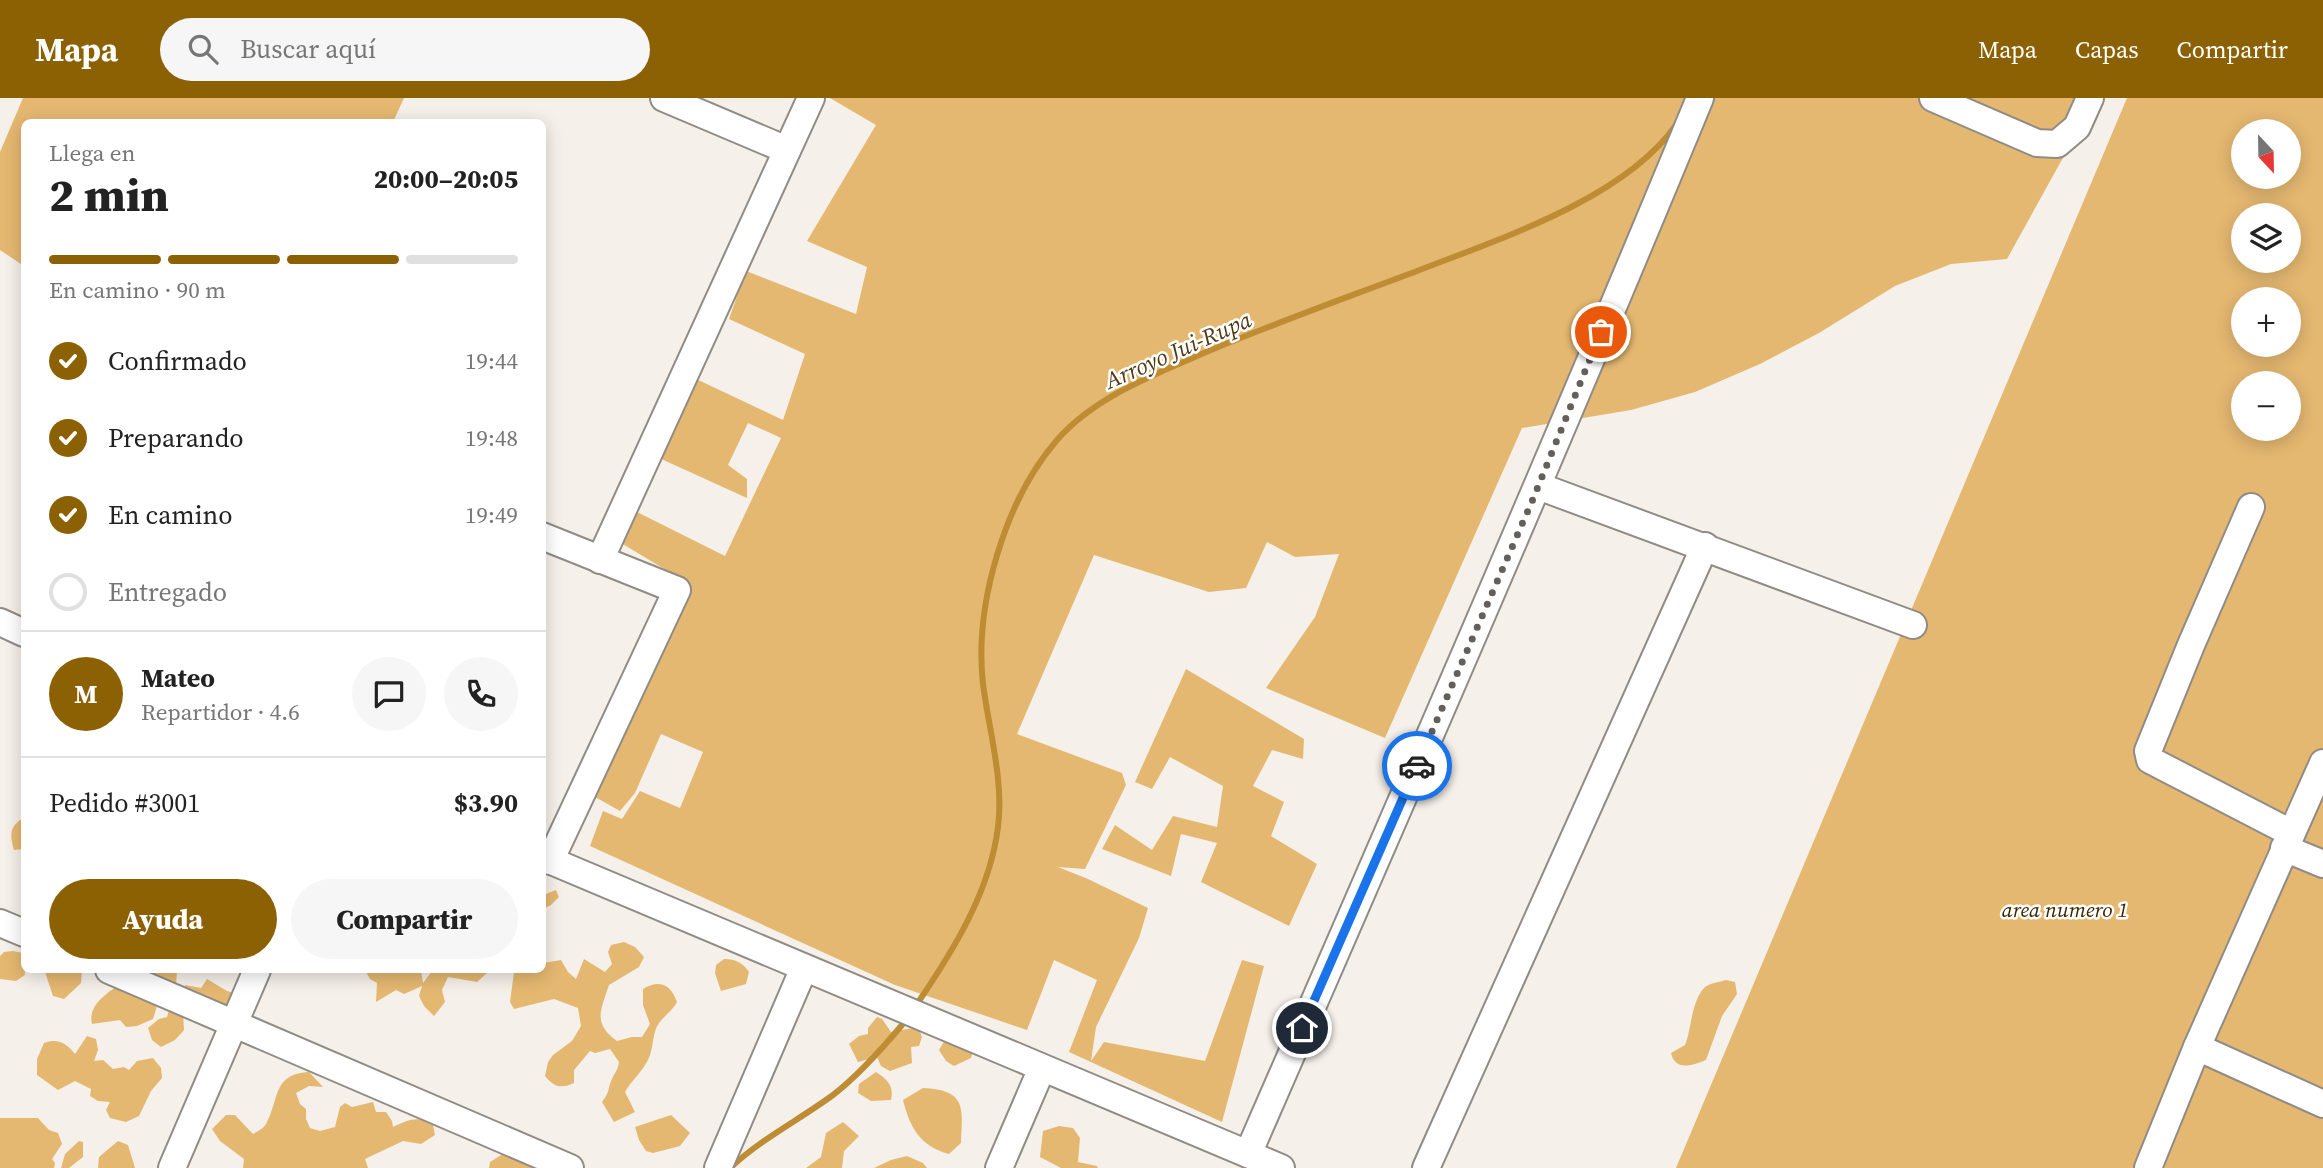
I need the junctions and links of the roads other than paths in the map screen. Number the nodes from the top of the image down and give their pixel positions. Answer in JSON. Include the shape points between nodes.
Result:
{"nodes":[{"id":1,"x":664,"y":98,"type":"edge"},
{"id":2,"x":811,"y":98,"type":"edge"},
{"id":3,"x":1700,"y":98,"type":"edge"},
{"id":4,"x":1933,"y":98,"type":"edge"},
{"id":5,"x":2090,"y":98,"type":"edge"},
{"id":6,"x":787,"y":150,"type":"junction"},
{"id":7,"x":1538,"y":486,"type":"junction"},
{"id":8,"x":2251,"y":507,"type":"dead end"},
{"id":9,"x":546,"y":538,"type":"edge"},
{"id":10,"x":1705,"y":546,"type":"junction"},
{"id":11,"x":600,"y":560,"type":"junction"},
{"id":12,"x":0,"y":622,"type":"edge"},
{"id":13,"x":1913,"y":625,"type":"dead end"},
{"id":14,"x":21,"y":632,"type":"edge"},
{"id":15,"x":2323,"y":763,"type":"edge"},
{"id":16,"x":2287,"y":840,"type":"junction"},
{"id":17,"x":546,"y":859,"type":"edge"},
{"id":18,"x":2323,"y":864,"type":"edge"},
{"id":19,"x":0,"y":923,"type":"edge"},
{"id":20,"x":21,"y":932,"type":"edge"},
{"id":21,"x":804,"y":968,"type":"junction"},
{"id":22,"x":116,"y":973,"type":"edge"},
{"id":23,"x":256,"y":973,"type":"edge"},
{"id":24,"x":234,"y":1023,"type":"junction"},
{"id":25,"x":2197,"y":1047,"type":"junction"},
{"id":26,"x":1042,"y":1068,"type":"junction"},
{"id":27,"x":2323,"y":1104,"type":"edge"},
{"id":28,"x":1248,"y":1154,"type":"junction"},
{"id":29,"x":172,"y":1168,"type":"edge"},
{"id":30,"x":570,"y":1168,"type":"edge"},
{"id":31,"x":718,"y":1168,"type":"edge"},
{"id":32,"x":999,"y":1168,"type":"edge"},
{"id":33,"x":1282,"y":1168,"type":"edge"},
{"id":34,"x":1426,"y":1168,"type":"edge"},
{"id":35,"x":2148,"y":1168,"type":"edge"}],
"edges":[{"from":1,"to":6,"type":"street"},
{"from":2,"to":6,"type":"street"},
{"from":3,"to":7,"type":"street"},
{"from":4,"to":5,"type":"street","via":[[2037,143],[2057,144],[2077,127]]},
{"from":6,"to":11,"type":"street"},
{"from":7,"to":10,"type":"street"},
{"from":7,"to":28,"type":"street"},
{"from":8,"to":16,"type":"street","via":[[2148,751],[2150,760]]},
{"from":9,"to":11,"type":"street"},
{"from":10,"to":13,"type":"street"},
{"from":10,"to":34,"type":"street"},
{"from":11,"to":17,"type":"street","via":[[677,590]]},
{"from":12,"to":14,"type":"street"},
{"from":15,"to":16,"type":"street"},
{"from":16,"to":18,"type":"street"},
{"from":16,"to":25,"type":"street"},
{"from":17,"to":21,"type":"street"},
{"from":19,"to":20,"type":"street"},
{"from":21,"to":26,"type":"street"},
{"from":21,"to":31,"type":"street"},
{"from":22,"to":24,"type":"street"},
{"from":23,"to":24,"type":"street"},
{"from":24,"to":29,"type":"street"},
{"from":24,"to":30,"type":"street"},
{"from":25,"to":27,"type":"street"},
{"from":25,"to":35,"type":"street"},
{"from":26,"to":28,"type":"street"},
{"from":26,"to":32,"type":"street"},
{"from":28,"to":33,"type":"street"}]}
